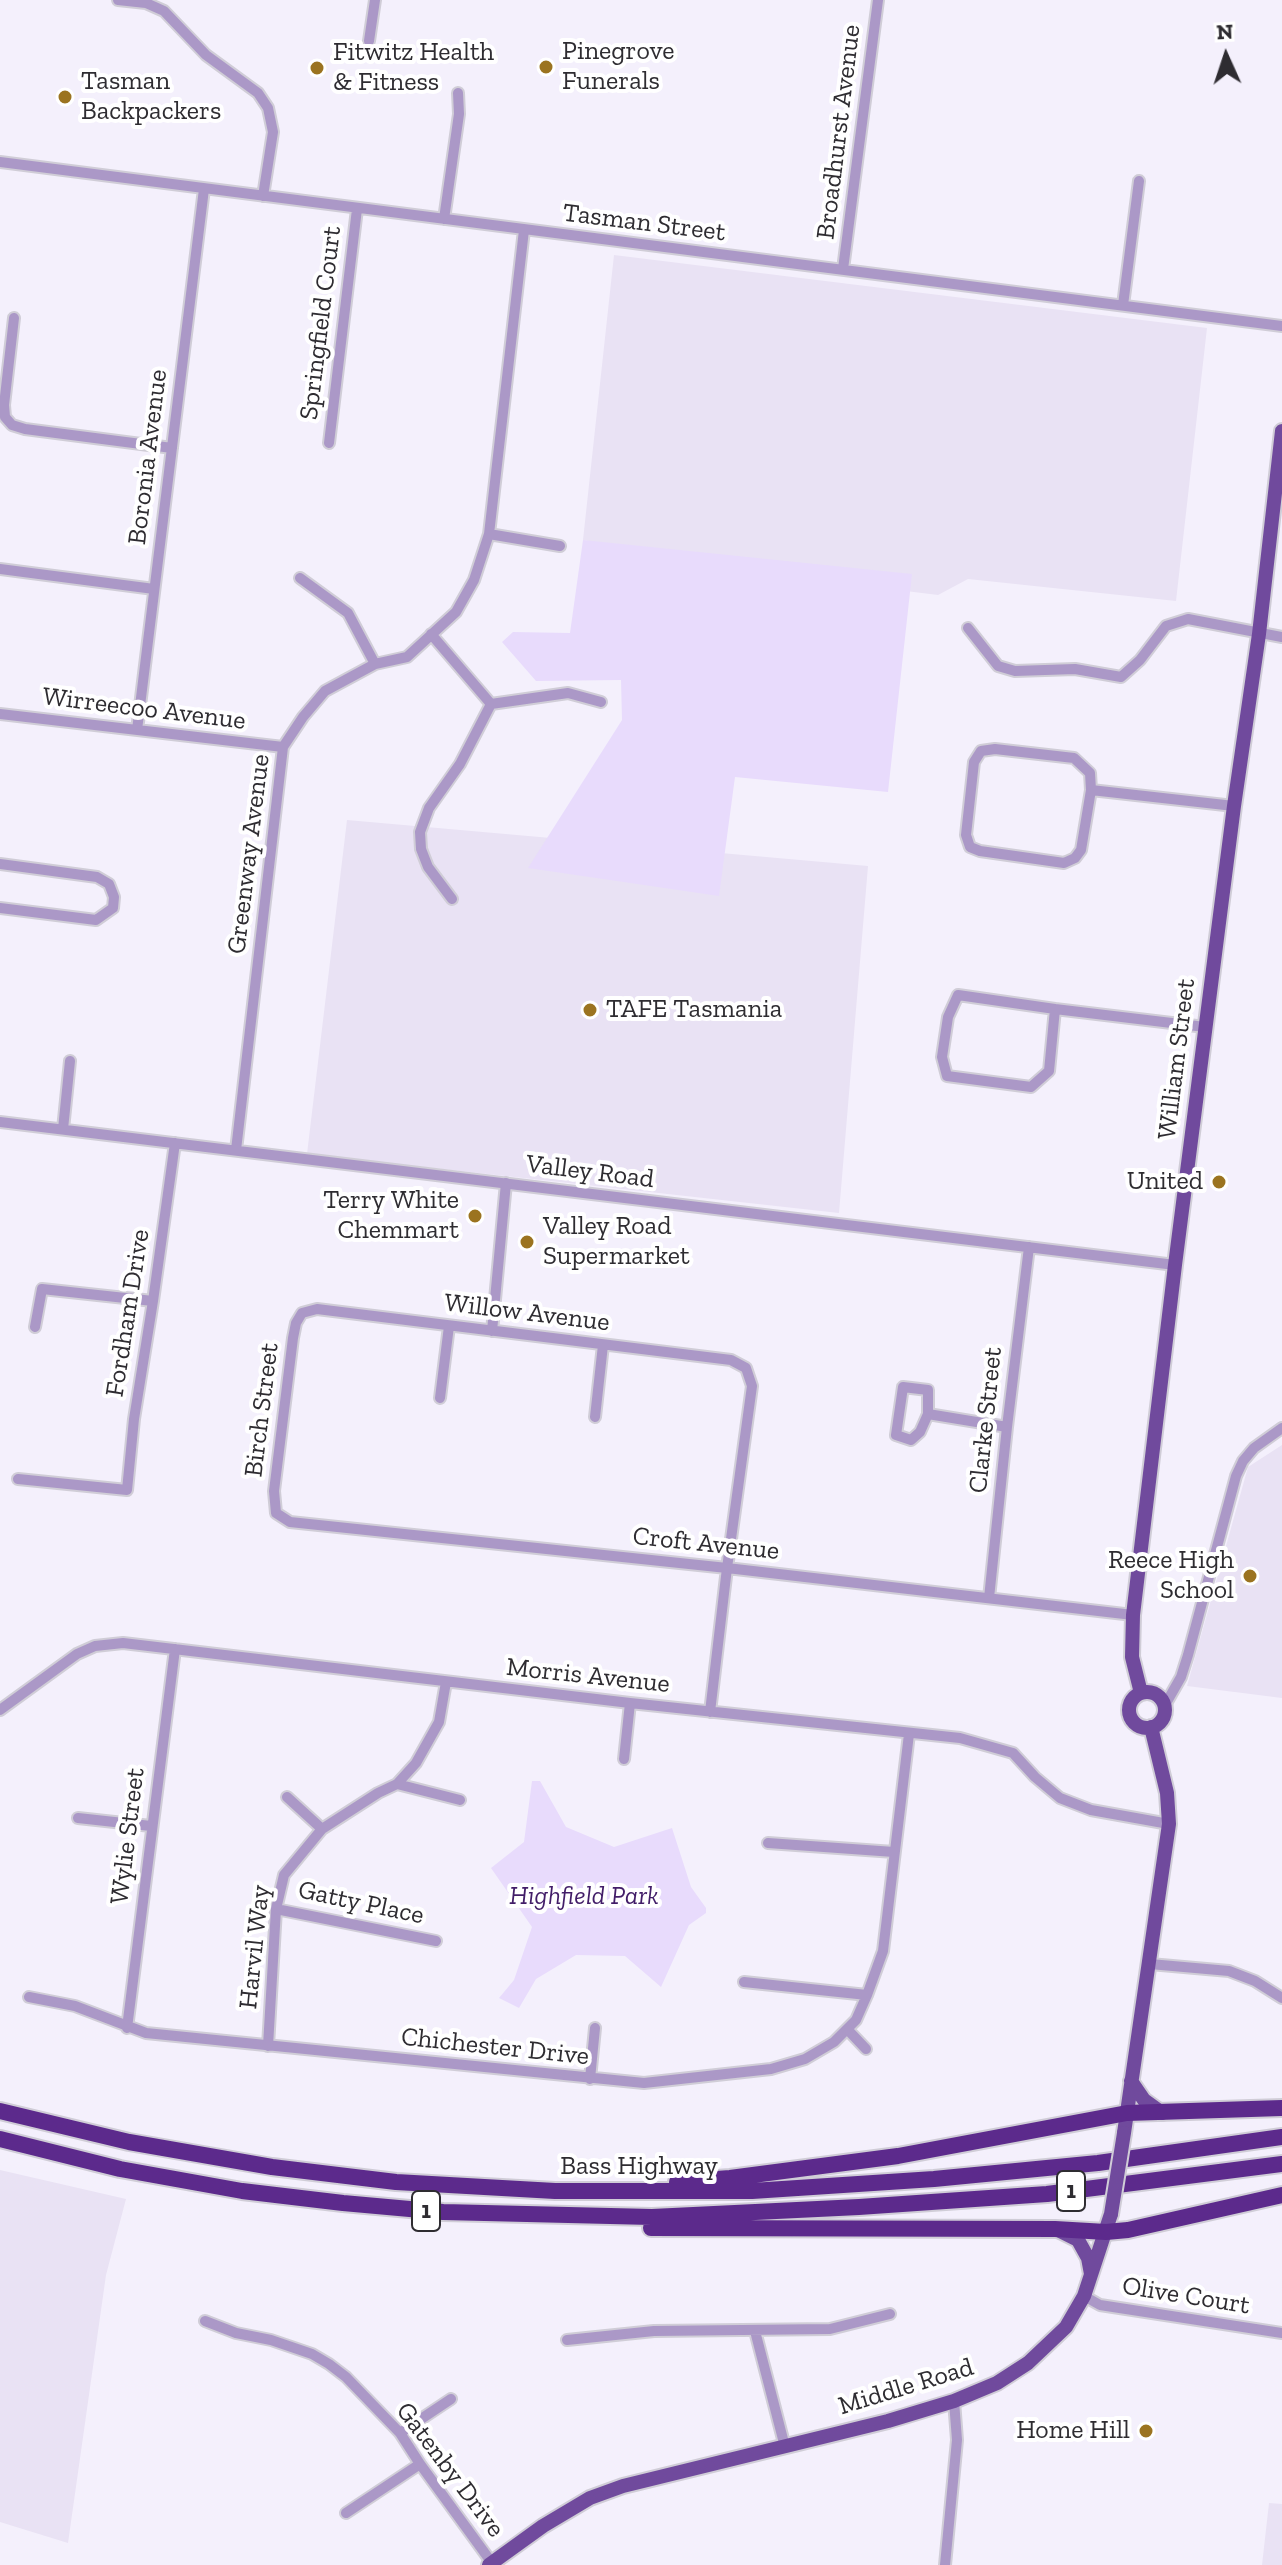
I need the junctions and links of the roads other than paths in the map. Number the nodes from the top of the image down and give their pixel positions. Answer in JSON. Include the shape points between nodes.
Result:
{"nodes":[{"id":1,"x":118,"y":0,"type":"edge"},
{"id":2,"x":372,"y":0,"type":"edge"},
{"id":3,"x":878,"y":0,"type":"edge"},
{"id":4,"x":369,"y":41,"type":"dead end"},
{"id":5,"x":458,"y":93,"type":"dead end"},
{"id":6,"x":0,"y":162,"type":"edge"},
{"id":7,"x":1139,"y":181,"type":"dead end"},
{"id":8,"x":204,"y":189,"type":"junction"},
{"id":9,"x":263,"y":196,"type":"junction"},
{"id":10,"x":357,"y":209,"type":"junction"},
{"id":11,"x":444,"y":219,"type":"junction"},
{"id":12,"x":524,"y":230,"type":"junction"},
{"id":13,"x":843,"y":269,"type":"junction"},
{"id":14,"x":1123,"y":305,"type":"junction"},
{"id":15,"x":14,"y":318,"type":"dead end"},
{"id":16,"x":1282,"y":326,"type":"edge"},
{"id":17,"x":1282,"y":431,"type":"edge"},
{"id":18,"x":329,"y":443,"type":"dead end"},
{"id":19,"x":172,"y":448,"type":"junction"},
{"id":20,"x":489,"y":534,"type":"junction"},
{"id":21,"x":560,"y":546,"type":"dead end"},
{"id":22,"x":0,"y":569,"type":"edge"},
{"id":23,"x":300,"y":578,"type":"dead end"},
{"id":24,"x":154,"y":589,"type":"junction"},
{"id":25,"x":968,"y":628,"type":"dead end"},
{"id":26,"x":431,"y":634,"type":"junction"},
{"id":27,"x":1259,"y":634,"type":"junction"},
{"id":28,"x":1282,"y":637,"type":"edge"},
{"id":29,"x":375,"y":664,"type":"junction"},
{"id":30,"x":601,"y":702,"type":"dead end"},
{"id":31,"x":491,"y":704,"type":"junction"},
{"id":32,"x":0,"y":714,"type":"edge"},
{"id":33,"x":137,"y":730,"type":"junction"},
{"id":34,"x":283,"y":747,"type":"junction"},
{"id":35,"x":1091,"y":790,"type":"junction"},
{"id":36,"x":1234,"y":806,"type":"junction"},
{"id":37,"x":0,"y":864,"type":"edge"},
{"id":38,"x":452,"y":899,"type":"dead end"},
{"id":39,"x":0,"y":908,"type":"edge"},
{"id":40,"x":1055,"y":1009,"type":"junction"},
{"id":41,"x":1205,"y":1027,"type":"junction"},
{"id":42,"x":70,"y":1061,"type":"dead end"},
{"id":43,"x":0,"y":1122,"type":"edge"},
{"id":44,"x":63,"y":1129,"type":"junction"},
{"id":45,"x":175,"y":1143,"type":"junction"},
{"id":46,"x":236,"y":1150,"type":"junction"},
{"id":47,"x":506,"y":1183,"type":"junction"},
{"id":48,"x":1029,"y":1247,"type":"junction"},
{"id":49,"x":1175,"y":1265,"type":"junction"},
{"id":50,"x":153,"y":1301,"type":"junction"},
{"id":51,"x":302,"y":1313,"type":"joint"},
{"id":52,"x":449,"y":1326,"type":"junction"},
{"id":53,"x":35,"y":1327,"type":"dead end"},
{"id":54,"x":492,"y":1331,"type":"junction"},
{"id":55,"x":603,"y":1345,"type":"junction"},
{"id":56,"x":440,"y":1398,"type":"dead end"},
{"id":57,"x":928,"y":1414,"type":"junction"},
{"id":58,"x":595,"y":1417,"type":"dead end"},
{"id":59,"x":1007,"y":1427,"type":"junction"},
{"id":60,"x":1282,"y":1428,"type":"edge"},
{"id":61,"x":18,"y":1479,"type":"dead end"},
{"id":62,"x":276,"y":1513,"type":"joint"},
{"id":63,"x":727,"y":1568,"type":"junction"},
{"id":64,"x":989,"y":1598,"type":"junction"},
{"id":65,"x":1133,"y":1615,"type":"junction"},
{"id":66,"x":175,"y":1649,"type":"junction"},
{"id":67,"x":446,"y":1682,"type":"junction"},
{"id":68,"x":1141,"y":1693,"type":"junction"},
{"id":69,"x":630,"y":1703,"type":"junction"},
{"id":70,"x":1165,"y":1705,"type":"junction"},
{"id":71,"x":0,"y":1710,"type":"edge"},
{"id":72,"x":710,"y":1712,"type":"junction"},
{"id":73,"x":1151,"y":1727,"type":"junction"},
{"id":74,"x":909,"y":1734,"type":"junction"},
{"id":75,"x":624,"y":1759,"type":"dead end"},
{"id":76,"x":397,"y":1784,"type":"junction"},
{"id":77,"x":287,"y":1797,"type":"dead end"},
{"id":78,"x":460,"y":1800,"type":"dead end"},
{"id":79,"x":78,"y":1818,"type":"dead end"},
{"id":80,"x":1169,"y":1824,"type":"junction"},
{"id":81,"x":151,"y":1826,"type":"junction"},
{"id":82,"x":322,"y":1829,"type":"junction"},
{"id":83,"x":768,"y":1843,"type":"dead end"},
{"id":84,"x":894,"y":1852,"type":"junction"},
{"id":85,"x":276,"y":1909,"type":"junction"},
{"id":86,"x":436,"y":1941,"type":"dead end"},
{"id":87,"x":1150,"y":1964,"type":"junction"},
{"id":88,"x":744,"y":1982,"type":"dead end"},
{"id":89,"x":867,"y":1995,"type":"junction"},
{"id":90,"x":29,"y":1997,"type":"dead end"},
{"id":91,"x":1282,"y":1998,"type":"edge"},
{"id":92,"x":127,"y":2028,"type":"junction"},
{"id":93,"x":595,"y":2028,"type":"dead end"},
{"id":94,"x":847,"y":2029,"type":"junction"},
{"id":95,"x":268,"y":2046,"type":"junction"},
{"id":96,"x":866,"y":2049,"type":"dead end"},
{"id":97,"x":590,"y":2079,"type":"junction"},
{"id":98,"x":1131,"y":2081,"type":"junction"},
{"id":99,"x":1282,"y":2108,"type":"edge"},
{"id":100,"x":0,"y":2111,"type":"edge"},
{"id":101,"x":1127,"y":2113,"type":"junction"},
{"id":102,"x":1162,"y":2113,"type":"junction"},
{"id":103,"x":1282,"y":2137,"type":"edge"},
{"id":104,"x":4,"y":2140,"type":"edge"},
{"id":105,"x":1282,"y":2164,"type":"edge"},
{"id":106,"x":555,"y":2191,"type":"junction"},
{"id":107,"x":1282,"y":2195,"type":"edge"},
{"id":108,"x":443,"y":2212,"type":"junction"},
{"id":109,"x":1055,"y":2229,"type":"junction"},
{"id":110,"x":1106,"y":2232,"type":"junction"},
{"id":111,"x":1091,"y":2278,"type":"junction"},
{"id":112,"x":1084,"y":2296,"type":"junction"},
{"id":113,"x":890,"y":2314,"type":"dead end"},
{"id":114,"x":205,"y":2321,"type":"dead end"},
{"id":115,"x":755,"y":2331,"type":"junction"},
{"id":116,"x":1282,"y":2333,"type":"edge"},
{"id":117,"x":567,"y":2340,"type":"dead end"},
{"id":118,"x":451,"y":2399,"type":"dead end"},
{"id":119,"x":954,"y":2401,"type":"junction"},
{"id":120,"x":400,"y":2433,"type":"junction"},
{"id":121,"x":785,"y":2447,"type":"junction"},
{"id":122,"x":420,"y":2464,"type":"junction"},
{"id":123,"x":346,"y":2513,"type":"dead end"},
{"id":124,"x":491,"y":2564,"type":"edge"},
{"id":125,"x":945,"y":2565,"type":"edge"}],
"edges":[{"from":1,"to":9,"type":"street","via":[[164,11],[206,55],[258,93],[273,132]]},
{"from":2,"to":4,"type":"street"},
{"from":3,"to":13,"type":"street","name":"Broadhurst Avenue"},
{"from":5,"to":11,"type":"street"},
{"from":6,"to":8,"type":"street","name":"Tasman Street"},
{"from":7,"to":14,"type":"street"},
{"from":8,"to":9,"type":"street","name":"Tasman Street"},
{"from":8,"to":19,"type":"street","name":"Boronia Avenue"},
{"from":9,"to":10,"type":"street","name":"Tasman Street"},
{"from":10,"to":11,"type":"street","name":"Tasman Street"},
{"from":10,"to":18,"type":"street","name":"Springfield Court"},
{"from":11,"to":12,"type":"street","name":"Tasman Street"},
{"from":12,"to":13,"type":"street","name":"Tasman Street"},
{"from":12,"to":20,"type":"street","name":"Greenway Avenue"},
{"from":13,"to":14,"type":"street","name":"Tasman Street"},
{"from":14,"to":16,"type":"street","name":"Tasman Street"},
{"from":15,"to":19,"type":"street","via":[[4,405],[12,425]]},
{"from":17,"to":27,"type":"main road","name":"William Street"},
{"from":19,"to":24,"type":"street","name":"Boronia Avenue"},
{"from":20,"to":21,"type":"street"},
{"from":20,"to":26,"type":"street","name":"Greenway Avenue","via":[[474,580],[456,612]]},
{"from":22,"to":24,"type":"street"},
{"from":23,"to":29,"type":"street","via":[[348,613]]},
{"from":24,"to":33,"type":"street","name":"Boronia Avenue"},
{"from":25,"to":27,"type":"street","via":[[998,666],[1121,677],[1166,626],[1188,619]]},
{"from":26,"to":29,"type":"street","name":"Greenway Avenue","via":[[407,657]]},
{"from":26,"to":31,"type":"street"},
{"from":27,"to":28,"type":"street"},
{"from":27,"to":36,"type":"main road","name":"William Street"},
{"from":29,"to":34,"type":"street","name":"Greenway Avenue","via":[[325,691]]},
{"from":30,"to":31,"type":"street","via":[[568,693]]},
{"from":31,"to":38,"type":"street","via":[[420,832],[428,867]]},
{"from":32,"to":33,"type":"street","name":"Wirreecoo Avenue"},
{"from":33,"to":34,"type":"street","name":"Wirreecoo Avenue"},
{"from":34,"to":46,"type":"street","name":"Greenway Avenue"},
{"from":35,"to":35,"type":"street","via":[[1081,850],[1075,858],[1064,863],[970,847],[966,835],[974,762],[981,751],[1074,758],[1090,773]]},
{"from":35,"to":36,"type":"street"},
{"from":36,"to":41,"type":"main road","name":"William Street"},
{"from":37,"to":39,"type":"street","via":[[97,877],[109,884],[114,897],[113,908],[96,920]]},
{"from":40,"to":40,"type":"street","via":[[1049,1071],[1031,1087],[947,1076],[942,1057],[948,1017],[958,995]]},
{"from":40,"to":41,"type":"street"},
{"from":41,"to":49,"type":"main road","name":"William Street"},
{"from":42,"to":44,"type":"street"},
{"from":43,"to":44,"type":"street","name":"Valley Road"},
{"from":44,"to":45,"type":"street","name":"Valley Road"},
{"from":45,"to":46,"type":"street","name":"Valley Road"},
{"from":45,"to":50,"type":"street","name":"Fordham Drive"},
{"from":46,"to":47,"type":"street","name":"Valley Road"},
{"from":47,"to":48,"type":"street","name":"Valley Road"},
{"from":47,"to":54,"type":"street"},
{"from":48,"to":49,"type":"street","name":"Valley Road"},
{"from":48,"to":59,"type":"street","name":"Clarke Street"},
{"from":49,"to":65,"type":"main road","name":"William Street"},
{"from":50,"to":53,"type":"street","via":[[42,1289]]},
{"from":50,"to":61,"type":"street","name":"Fordham Drive","via":[[127,1490]]},
{"from":51,"to":52,"type":"street","name":"Willow Avenue","via":[[317,1309]]},
{"from":51,"to":62,"type":"street","name":"Birch Street","via":[[289,1369]]},
{"from":52,"to":54,"type":"street","name":"Willow Avenue"},
{"from":52,"to":56,"type":"street"},
{"from":54,"to":55,"type":"street","name":"Willow Avenue"},
{"from":55,"to":58,"type":"street"},
{"from":55,"to":63,"type":"street","name":"Willow Avenue","via":[[731,1360],[746,1368],[752,1386]]},
{"from":57,"to":57,"type":"street","via":[[911,1440],[896,1435],[903,1387],[928,1390]]},
{"from":57,"to":59,"type":"street"},
{"from":59,"to":64,"type":"street","name":"Clarke Street"},
{"from":60,"to":70,"type":"street","via":[[1254,1448],[1236,1476],[1191,1647]]},
{"from":62,"to":63,"type":"street","name":"Croft Avenue","via":[[290,1522]]},
{"from":63,"to":64,"type":"street","name":"Croft Avenue"},
{"from":63,"to":72,"type":"street"},
{"from":64,"to":65,"type":"street","name":"Croft Avenue"},
{"from":65,"to":68,"type":"main road","name":"William Street","via":[[1132,1657]]},
{"from":66,"to":67,"type":"street","name":"Morris Avenue"},
{"from":66,"to":71,"type":"street","name":"Morris Avenue","via":[[123,1643],[95,1646]]},
{"from":66,"to":81,"type":"street","name":"Wylie Street"},
{"from":67,"to":69,"type":"street","name":"Morris Avenue"},
{"from":67,"to":76,"type":"street","name":"Harvil Way","via":[[439,1722]]},
{"from":68,"to":70,"type":"main road","via":[[1158,1695]]},
{"from":68,"to":73,"type":"main road","via":[[1132,1699],[1129,1711],[1139,1725]]},
{"from":69,"to":72,"type":"street","name":"Morris Avenue"},
{"from":69,"to":75,"type":"street"},
{"from":70,"to":73,"type":"main road","via":[[1164,1717]]},
{"from":72,"to":74,"type":"street","name":"Morris Avenue"},
{"from":73,"to":80,"type":"main road","name":"Middle Road"},
{"from":74,"to":80,"type":"street","name":"Morris Avenue","via":[[960,1738],[1013,1753],[1060,1798],[1091,1810]]},
{"from":74,"to":84,"type":"street","name":"Chichester Drive"},
{"from":76,"to":78,"type":"street"},
{"from":76,"to":82,"type":"street","name":"Harvil Way"},
{"from":77,"to":82,"type":"street"},
{"from":79,"to":81,"type":"street"},
{"from":80,"to":87,"type":"main road","name":"Middle Road"},
{"from":81,"to":92,"type":"street","name":"Wylie Street"},
{"from":82,"to":85,"type":"street","name":"Harvil Way","via":[[284,1875]]},
{"from":83,"to":84,"type":"street"},
{"from":84,"to":89,"type":"street","name":"Chichester Drive","via":[[883,1951]]},
{"from":85,"to":86,"type":"street","name":"Gatty Place"},
{"from":85,"to":95,"type":"street","name":"Harvil Way"},
{"from":87,"to":91,"type":"street","via":[[1229,1971]]},
{"from":87,"to":98,"type":"main road","name":"Middle Road"},
{"from":88,"to":89,"type":"street"},
{"from":89,"to":94,"type":"street","name":"Chichester Drive"},
{"from":90,"to":92,"type":"street","name":"Chichester Drive","via":[[75,2006]]},
{"from":92,"to":95,"type":"street","name":"Chichester Drive"},
{"from":93,"to":97,"type":"street"},
{"from":94,"to":96,"type":"street"},
{"from":94,"to":97,"type":"street","name":"Chichester Drive","via":[[805,2059],[771,2069],[644,2083]]},
{"from":95,"to":97,"type":"street","name":"Chichester Drive"},
{"from":98,"to":101,"type":"main road","name":"Middle Road"},
{"from":98,"to":102,"type":"main road"},
{"from":99,"to":102,"type":"highway"},
{"from":100,"to":106,"type":"highway","name":"Bass Highway","number":"1","via":[[129,2142],[272,2167],[396,2182]]},
{"from":101,"to":102,"type":"highway"},
{"from":101,"to":106,"type":"highway","via":[[898,2156],[730,2178]]},
{"from":101,"to":110,"type":"main road","name":"Middle Road","bridge":true},
{"from":103,"to":106,"type":"highway","name":"Bass Highway","number":"1","via":[[1098,2163],[918,2180],[752,2191]]},
{"from":104,"to":108,"type":"highway","name":"Bass Highway","number":"1","via":[[120,2169],[242,2191]]},
{"from":105,"to":108,"type":"highway","name":"Bass Highway","number":"1","via":[[1047,2194],[859,2207],[652,2217]]},
{"from":107,"to":110,"type":"highway"},
{"from":108,"to":109,"type":"highway","via":[[618,2228]]},
{"from":109,"to":110,"type":"highway"},
{"from":109,"to":111,"type":"main road","via":[[1078,2240]]},
{"from":110,"to":111,"type":"main road","name":"Middle Road"},
{"from":111,"to":112,"type":"main road","name":"Middle Road"},
{"from":112,"to":116,"type":"street","name":"Olive Court","via":[[1100,2305]]},
{"from":112,"to":119,"type":"main road","name":"Middle Road","via":[[1066,2327],[1028,2363]]},
{"from":113,"to":115,"type":"street","via":[[830,2329]]},
{"from":114,"to":120,"type":"street","name":"Gatenby Drive","via":[[312,2354],[346,2377]]},
{"from":115,"to":117,"type":"street","via":[[654,2331]]},
{"from":115,"to":121,"type":"street"},
{"from":118,"to":120,"type":"street"},
{"from":119,"to":121,"type":"main road","name":"Middle Road"},
{"from":119,"to":125,"type":"street","via":[[957,2440]]},
{"from":120,"to":122,"type":"street","name":"Gatenby Drive"},
{"from":121,"to":124,"type":"main road","name":"Middle Road","via":[[590,2498]]},
{"from":122,"to":123,"type":"street"},
{"from":122,"to":124,"type":"street","name":"Gatenby Drive"}]}
